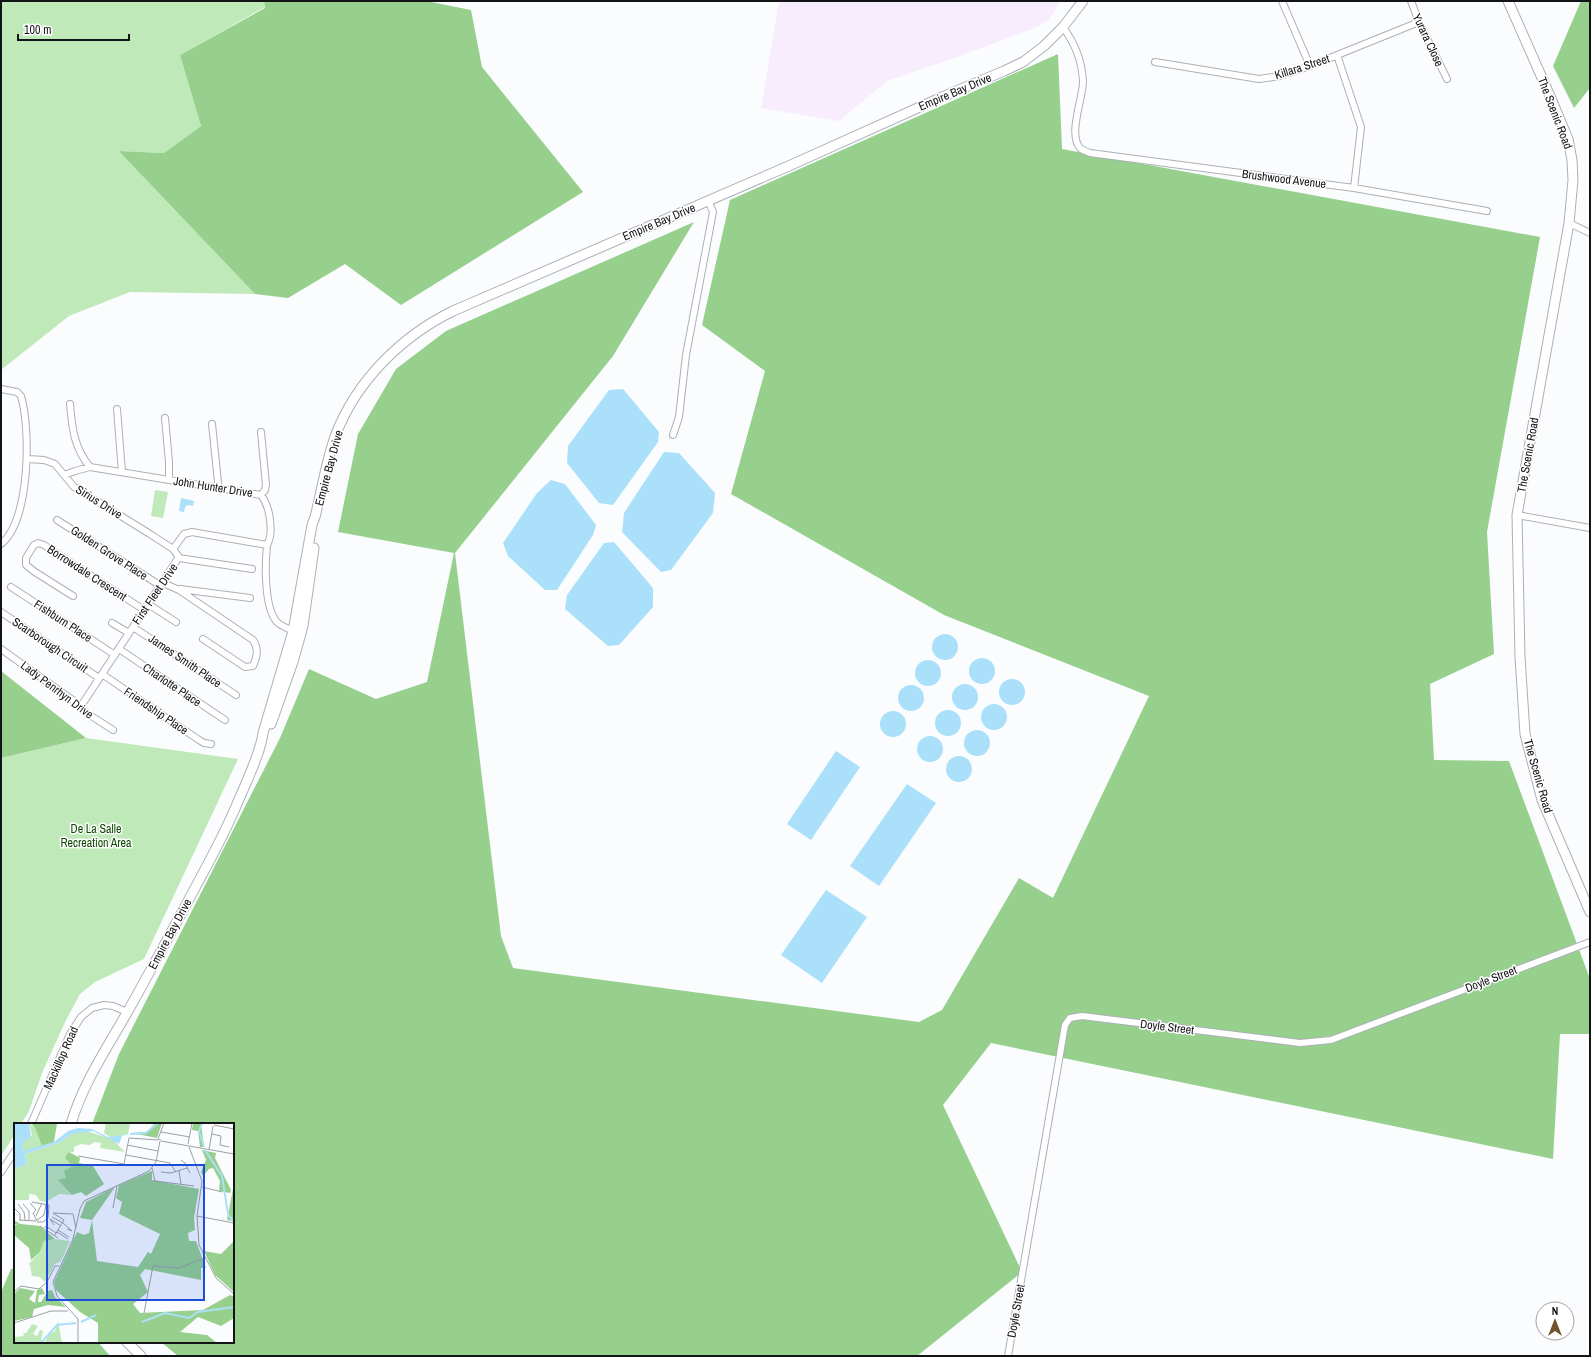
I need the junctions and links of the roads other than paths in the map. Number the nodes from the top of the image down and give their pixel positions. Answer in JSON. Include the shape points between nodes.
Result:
{"nodes":[{"id":1,"x":1082,"y":1,"type":"edge"},
{"id":2,"x":1282,"y":1,"type":"edge"},
{"id":3,"x":1411,"y":1,"type":"edge"},
{"id":4,"x":1508,"y":1,"type":"edge"},
{"id":5,"x":1419,"y":22,"type":"junction"},
{"id":6,"x":1064,"y":27,"type":"junction"},
{"id":7,"x":1337,"y":55,"type":"junction"},
{"id":8,"x":1155,"y":62,"type":"dead end"},
{"id":9,"x":1310,"y":66,"type":"junction"},
{"id":10,"x":1447,"y":79,"type":"dead end"},
{"id":11,"x":1354,"y":188,"type":"junction"},
{"id":12,"x":708,"y":200,"type":"junction"},
{"id":13,"x":1487,"y":211,"type":"dead end"},
{"id":14,"x":1569,"y":223,"type":"junction"},
{"id":15,"x":1590,"y":233,"type":"edge"},
{"id":16,"x":1,"y":390,"type":"edge"},
{"id":17,"x":70,"y":404,"type":"dead end"},
{"id":18,"x":117,"y":408,"type":"dead end"},
{"id":19,"x":165,"y":418,"type":"dead end"},
{"id":20,"x":212,"y":424,"type":"dead end"},
{"id":21,"x":261,"y":432,"type":"dead end"},
{"id":22,"x":673,"y":434,"type":"dead end"},
{"id":23,"x":28,"y":459,"type":"junction"},
{"id":24,"x":90,"y":467,"type":"junction"},
{"id":25,"x":122,"y":472,"type":"junction"},
{"id":26,"x":64,"y":476,"type":"junction"},
{"id":27,"x":169,"y":480,"type":"junction"},
{"id":28,"x":217,"y":488,"type":"junction"},
{"id":29,"x":261,"y":495,"type":"junction"},
{"id":30,"x":1517,"y":515,"type":"junction"},
{"id":31,"x":316,"y":517,"type":"junction"},
{"id":32,"x":57,"y":520,"type":"dead end"},
{"id":33,"x":1590,"y":528,"type":"edge"},
{"id":34,"x":1,"y":544,"type":"edge"},
{"id":35,"x":267,"y":545,"type":"junction"},
{"id":36,"x":173,"y":549,"type":"junction"},
{"id":37,"x":179,"y":558,"type":"junction"},
{"id":38,"x":252,"y":569,"type":"dead end"},
{"id":39,"x":162,"y":584,"type":"junction"},
{"id":40,"x":11,"y":587,"type":"dead end"},
{"id":41,"x":179,"y":590,"type":"junction"},
{"id":42,"x":73,"y":596,"type":"dead end"},
{"id":43,"x":250,"y":598,"type":"dead end"},
{"id":44,"x":307,"y":600,"type":"junction"},
{"id":45,"x":148,"y":604,"type":"junction"},
{"id":46,"x":144,"y":610,"type":"junction"},
{"id":47,"x":1,"y":612,"type":"edge"},
{"id":48,"x":176,"y":622,"type":"dead end"},
{"id":49,"x":112,"y":623,"type":"dead end"},
{"id":50,"x":134,"y":627,"type":"junction"},
{"id":51,"x":293,"y":631,"type":"junction"},
{"id":52,"x":129,"y":633,"type":"junction"},
{"id":53,"x":203,"y":638,"type":"dead end"},
{"id":54,"x":1,"y":649,"type":"edge"},
{"id":55,"x":117,"y":652,"type":"junction"},
{"id":56,"x":293,"y":662,"type":"junction"},
{"id":57,"x":100,"y":676,"type":"junction"},
{"id":58,"x":236,"y":695,"type":"dead end"},
{"id":59,"x":81,"y":706,"type":"junction"},
{"id":60,"x":225,"y":720,"type":"dead end"},
{"id":61,"x":114,"y":730,"type":"dead end"},
{"id":62,"x":262,"y":739,"type":"junction"},
{"id":63,"x":211,"y":744,"type":"dead end"},
{"id":64,"x":1590,"y":912,"type":"edge"},
{"id":65,"x":1590,"y":942,"type":"edge"},
{"id":66,"x":127,"y":1012,"type":"junction"},
{"id":67,"x":31,"y":1123,"type":"edge"},
{"id":68,"x":71,"y":1123,"type":"edge"},
{"id":69,"x":14,"y":1152,"type":"edge"},
{"id":70,"x":1,"y":1172,"type":"edge"},
{"id":71,"x":128,"y":1343,"type":"edge"},
{"id":72,"x":141,"y":1356,"type":"edge"},
{"id":73,"x":1008,"y":1356,"type":"edge"}],
"edges":[{"from":1,"to":6,"type":"main road","name":"Empire Bay Drive"},
{"from":2,"to":9,"type":"street"},
{"from":3,"to":5,"type":"street","name":"Yurara Close"},
{"from":4,"to":14,"type":"main road","name":"The Scenic Road","via":[[1568,139],[1573,180]]},
{"from":5,"to":7,"type":"street","name":"Killara Street"},
{"from":5,"to":10,"type":"street","name":"Yurara Close"},
{"from":6,"to":11,"type":"street","name":"Brushwood Avenue","via":[[1075,44],[1081,63],[1083,83],[1076,133],[1081,149],[1108,156]]},
{"from":6,"to":12,"type":"main road","name":"Empire Bay Drive","via":[[1034,54],[1004,71]]},
{"from":7,"to":9,"type":"street","name":"Killara Street"},
{"from":7,"to":11,"type":"street","via":[[1362,127]]},
{"from":8,"to":9,"type":"street","name":"Killara Street","via":[[1259,79],[1280,76]]},
{"from":11,"to":13,"type":"street","name":"Brushwood Avenue"},
{"from":12,"to":22,"type":"street","via":[[713,212],[686,355],[679,417]]},
{"from":12,"to":31,"type":"main road","name":"Empire Bay Drive","via":[[453,311],[403,344],[369,378],[343,419],[330,456]]},
{"from":14,"to":15,"type":"street"},
{"from":14,"to":30,"type":"main road","name":"The Scenic Road"},
{"from":16,"to":23,"type":"street","via":[[17,392],[21,396]]},
{"from":17,"to":24,"type":"street","via":[[74,438]]},
{"from":18,"to":25,"type":"street"},
{"from":19,"to":27,"type":"street"},
{"from":20,"to":28,"type":"street"},
{"from":21,"to":29,"type":"street","via":[[266,485]]},
{"from":23,"to":26,"type":"street","name":"Sirius Drive","via":[[50,462],[58,467]]},
{"from":23,"to":34,"type":"street","via":[[17,522],[12,533]]},
{"from":24,"to":25,"type":"street","name":"John Hunter Drive"},
{"from":24,"to":26,"type":"street","name":"John Hunter Drive"},
{"from":25,"to":27,"type":"street","name":"John Hunter Drive"},
{"from":26,"to":36,"type":"street","name":"Sirius Drive","via":[[74,487]]},
{"from":27,"to":28,"type":"street","name":"John Hunter Drive"},
{"from":28,"to":29,"type":"street","name":"John Hunter Drive"},
{"from":29,"to":35,"type":"street","name":"John Hunter Drive","via":[[266,502],[269,520],[270,536]]},
{"from":30,"to":33,"type":"street"},
{"from":30,"to":64,"type":"main road","name":"The Scenic Road","via":[[1520,657],[1525,734],[1542,800]]},
{"from":31,"to":44,"type":"main road","name":"Empire Bay Drive"},
{"from":31,"to":51,"type":"main road","name":"Empire Bay Drive","via":[[312,525]]},
{"from":32,"to":39,"type":"street","name":"Golden Grove Place"},
{"from":35,"to":36,"type":"street","name":"First Fleet Drive","via":[[192,532],[184,534]]},
{"from":35,"to":51,"type":"street","name":"John Hunter Drive","via":[[269,604],[277,622]]},
{"from":36,"to":37,"type":"street","name":"First Fleet Drive"},
{"from":37,"to":38,"type":"street"},
{"from":37,"to":39,"type":"street","name":"First Fleet Drive"},
{"from":39,"to":41,"type":"street","name":"Golden Grove Place"},
{"from":39,"to":45,"type":"street","name":"First Fleet Drive"},
{"from":40,"to":55,"type":"street","name":"Fishburn Place"},
{"from":41,"to":43,"type":"street"},
{"from":41,"to":53,"type":"street","via":[[253,640],[257,647],[253,666],[245,667]]},
{"from":42,"to":46,"type":"street","name":"Borrowdale Crescent","via":[[26,565],[26,558],[36,544],[44,545]]},
{"from":44,"to":51,"type":"main road","via":[[300,621]]},
{"from":44,"to":56,"type":"main road","name":"Empire Bay Drive"},
{"from":45,"to":46,"type":"street","name":"First Fleet Drive"},
{"from":45,"to":48,"type":"street"},
{"from":46,"to":50,"type":"street","name":"First Fleet Drive"},
{"from":47,"to":57,"type":"street","name":"Scarborough Circuit"},
{"from":49,"to":52,"type":"street"},
{"from":50,"to":52,"type":"street","name":"First Fleet Drive"},
{"from":50,"to":58,"type":"street","name":"James Smith Place"},
{"from":51,"to":56,"type":"main road"},
{"from":51,"to":62,"type":"main road","name":"Empire Bay Drive"},
{"from":52,"to":55,"type":"street","name":"First Fleet Drive"},
{"from":54,"to":59,"type":"street","name":"Lady Penrhyn Drive"},
{"from":55,"to":57,"type":"street","name":"First Fleet Drive"},
{"from":55,"to":60,"type":"street","name":"Charlotte Place"},
{"from":56,"to":62,"type":"main road","name":"Empire Bay Drive","via":[[270,727]]},
{"from":57,"to":59,"type":"street","name":"First Fleet Drive"},
{"from":57,"to":63,"type":"street","name":"Friendship Place","via":[[199,740]]},
{"from":59,"to":61,"type":"street","name":"Lady Penrhyn Drive","via":[[85,712]]},
{"from":62,"to":66,"type":"main road","name":"Empire Bay Drive","via":[[228,826]]},
{"from":65,"to":73,"type":"street","name":"Doyle Street","via":[[1331,1040],[1300,1043],[1082,1016],[1070,1018],[1065,1025]]},
{"from":66,"to":67,"type":"street","name":"Mackillop Road","via":[[104,1005],[92,1008],[81,1017],[68,1040]]},
{"from":66,"to":68,"type":"main road","name":"Empire Bay Drive","via":[[92,1073]]},
{"from":69,"to":70,"type":"street"},
{"from":71,"to":72,"type":"main road"}]}
